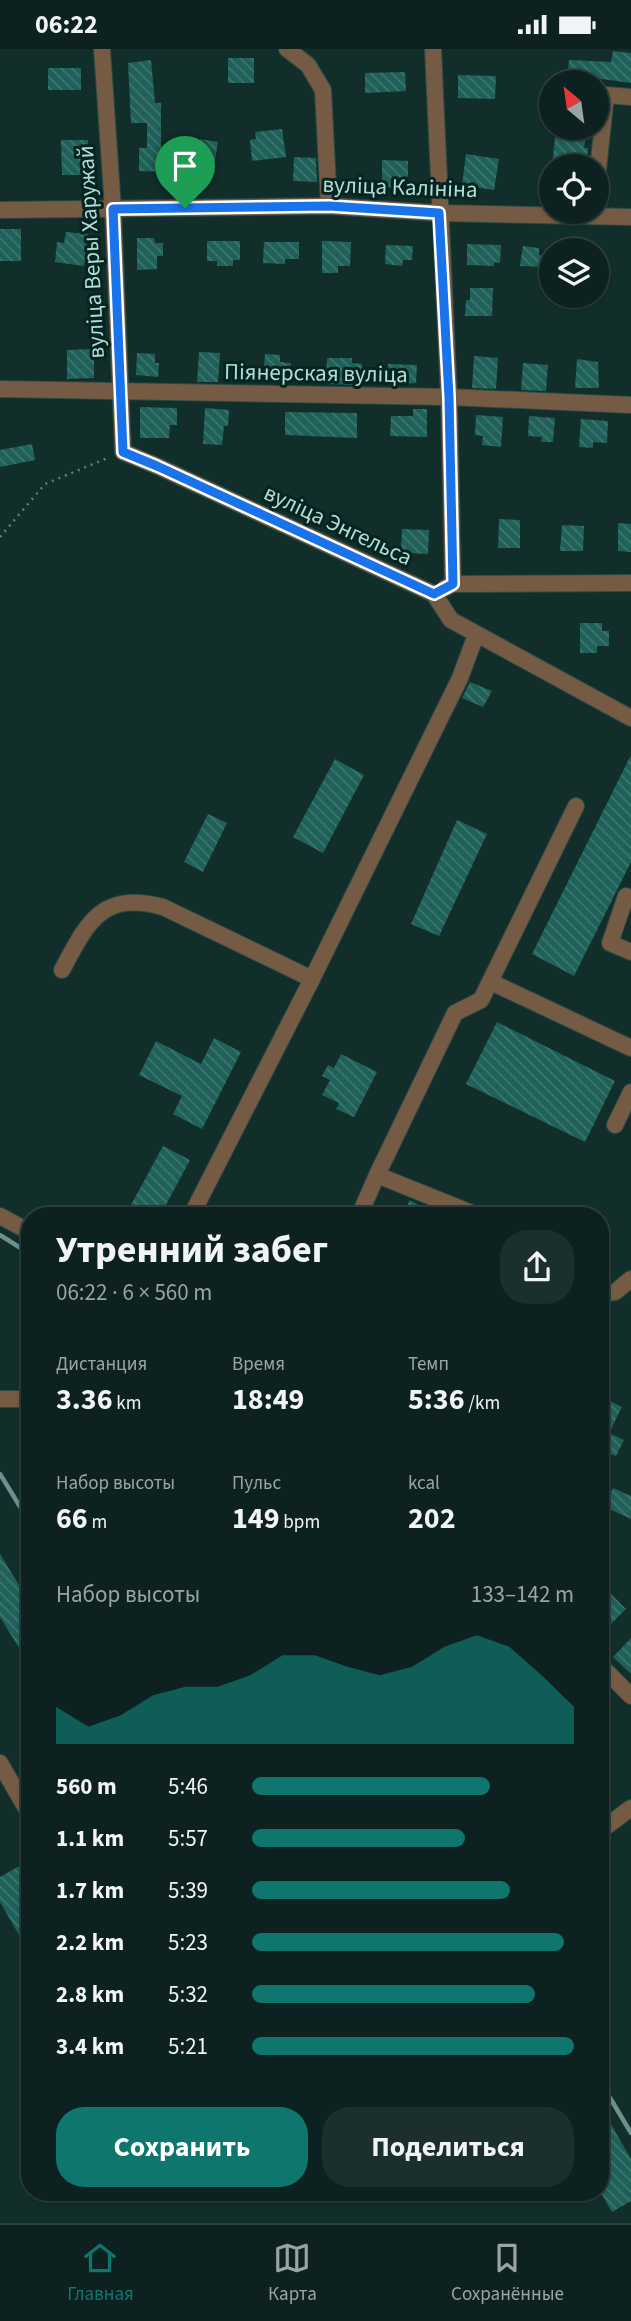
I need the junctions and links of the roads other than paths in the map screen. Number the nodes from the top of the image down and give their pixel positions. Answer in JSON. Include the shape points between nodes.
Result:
{"nodes":[{"id":1,"x":102,"y":49,"type":"edge"},
{"id":2,"x":287,"y":49,"type":"edge"},
{"id":3,"x":433,"y":49,"type":"edge"},
{"id":4,"x":631,"y":97,"type":"edge"},
{"id":5,"x":600,"y":154,"type":"edge"},
{"id":6,"x":329,"y":206,"type":"junction"},
{"id":7,"x":113,"y":209,"type":"junction"},
{"id":8,"x":0,"y":210,"type":"edge"},
{"id":9,"x":439,"y":213,"type":"junction"},
{"id":10,"x":539,"y":213,"type":"edge"},
{"id":11,"x":609,"y":215,"type":"edge"},
{"id":12,"x":631,"y":217,"type":"edge"},
{"id":13,"x":0,"y":389,"type":"edge"},
{"id":14,"x":121,"y":392,"type":"junction"},
{"id":15,"x":449,"y":397,"type":"junction"},
{"id":16,"x":631,"y":405,"type":"edge"},
{"id":17,"x":123,"y":452,"type":"joint"},
{"id":18,"x":631,"y":583,"type":"edge"},
{"id":19,"x":453,"y":584,"type":"junction"},
{"id":20,"x":434,"y":594,"type":"junction"},
{"id":21,"x":476,"y":635,"type":"junction"},
{"id":22,"x":631,"y":718,"type":"edge"},
{"id":23,"x":576,"y":806,"type":"dead end"},
{"id":24,"x":625,"y":896,"type":"dead end"},
{"id":25,"x":631,"y":951,"type":"edge"},
{"id":26,"x":62,"y":970,"type":"dead end"},
{"id":27,"x":312,"y":979,"type":"junction"},
{"id":28,"x":491,"y":982,"type":"junction"},
{"id":29,"x":631,"y":1048,"type":"edge"},
{"id":30,"x":631,"y":1092,"type":"edge"},
{"id":31,"x":615,"y":1125,"type":"dead end"},
{"id":32,"x":377,"y":1175,"type":"junction"},
{"id":33,"x":196,"y":1207,"type":"edge"},
{"id":34,"x":363,"y":1207,"type":"edge"},
{"id":35,"x":457,"y":1207,"type":"edge"},
{"id":36,"x":0,"y":1216,"type":"edge"},
{"id":37,"x":21,"y":1227,"type":"edge"},
{"id":38,"x":631,"y":1279,"type":"edge"},
{"id":39,"x":609,"y":1293,"type":"edge"},
{"id":40,"x":0,"y":1399,"type":"edge"},
{"id":41,"x":21,"y":1399,"type":"edge"},
{"id":42,"x":609,"y":1674,"type":"edge"},
{"id":43,"x":631,"y":1696,"type":"edge"},
{"id":44,"x":0,"y":1763,"type":"edge"},
{"id":45,"x":21,"y":1799,"type":"edge"},
{"id":46,"x":631,"y":1808,"type":"edge"},
{"id":47,"x":609,"y":1824,"type":"edge"}],
"edges":[{"from":1,"to":7,"type":"street","name":"вуліца Веры Харужай"},
{"from":2,"to":6,"type":"street","via":[[307,65],[323,90]]},
{"from":3,"to":9,"type":"street"},
{"from":4,"to":5,"type":"street","via":[[606,96]]},
{"from":6,"to":7,"type":"street","name":"вуліца Калініна"},
{"from":6,"to":9,"type":"street","name":"вуліца Калініна"},
{"from":7,"to":8,"type":"street","name":"вуліца Калініна"},
{"from":7,"to":14,"type":"street","name":"вуліца Веры Харужай"},
{"from":9,"to":10,"type":"street","name":"вуліца Калініна"},
{"from":9,"to":15,"type":"street"},
{"from":11,"to":12,"type":"street","name":"вуліца Калініна"},
{"from":13,"to":14,"type":"street","name":"Піянерская вуліца"},
{"from":14,"to":15,"type":"street","name":"Піянерская вуліца"},
{"from":14,"to":17,"type":"street","name":"вуліца Веры Харужай"},
{"from":15,"to":16,"type":"street","name":"Піянерская вуліца"},
{"from":15,"to":19,"type":"street"},
{"from":17,"to":20,"type":"street","name":"вуліца Энгельса"},
{"from":18,"to":19,"type":"street"},
{"from":19,"to":20,"type":"street"},
{"from":20,"to":21,"type":"street","name":"вуліца Энгельса","via":[[451,620]]},
{"from":21,"to":22,"type":"street","name":"вуліца Энгельса"},
{"from":21,"to":27,"type":"street","via":[[460,678]]},
{"from":23,"to":28,"type":"street"},
{"from":24,"to":25,"type":"street","via":[[610,943]]},
{"from":26,"to":27,"type":"street","via":[[85,927],[100,911],[146,902]]},
{"from":27,"to":33,"type":"street"},
{"from":28,"to":29,"type":"street"},
{"from":28,"to":32,"type":"street","via":[[481,1000],[455,1013]]},
{"from":30,"to":31,"type":"street"},
{"from":32,"to":34,"type":"street"},
{"from":32,"to":35,"type":"street"},
{"from":36,"to":37,"type":"street"},
{"from":38,"to":39,"type":"street"},
{"from":40,"to":41,"type":"street"},
{"from":42,"to":43,"type":"street"},
{"from":44,"to":45,"type":"street"},
{"from":46,"to":47,"type":"street"}]}
